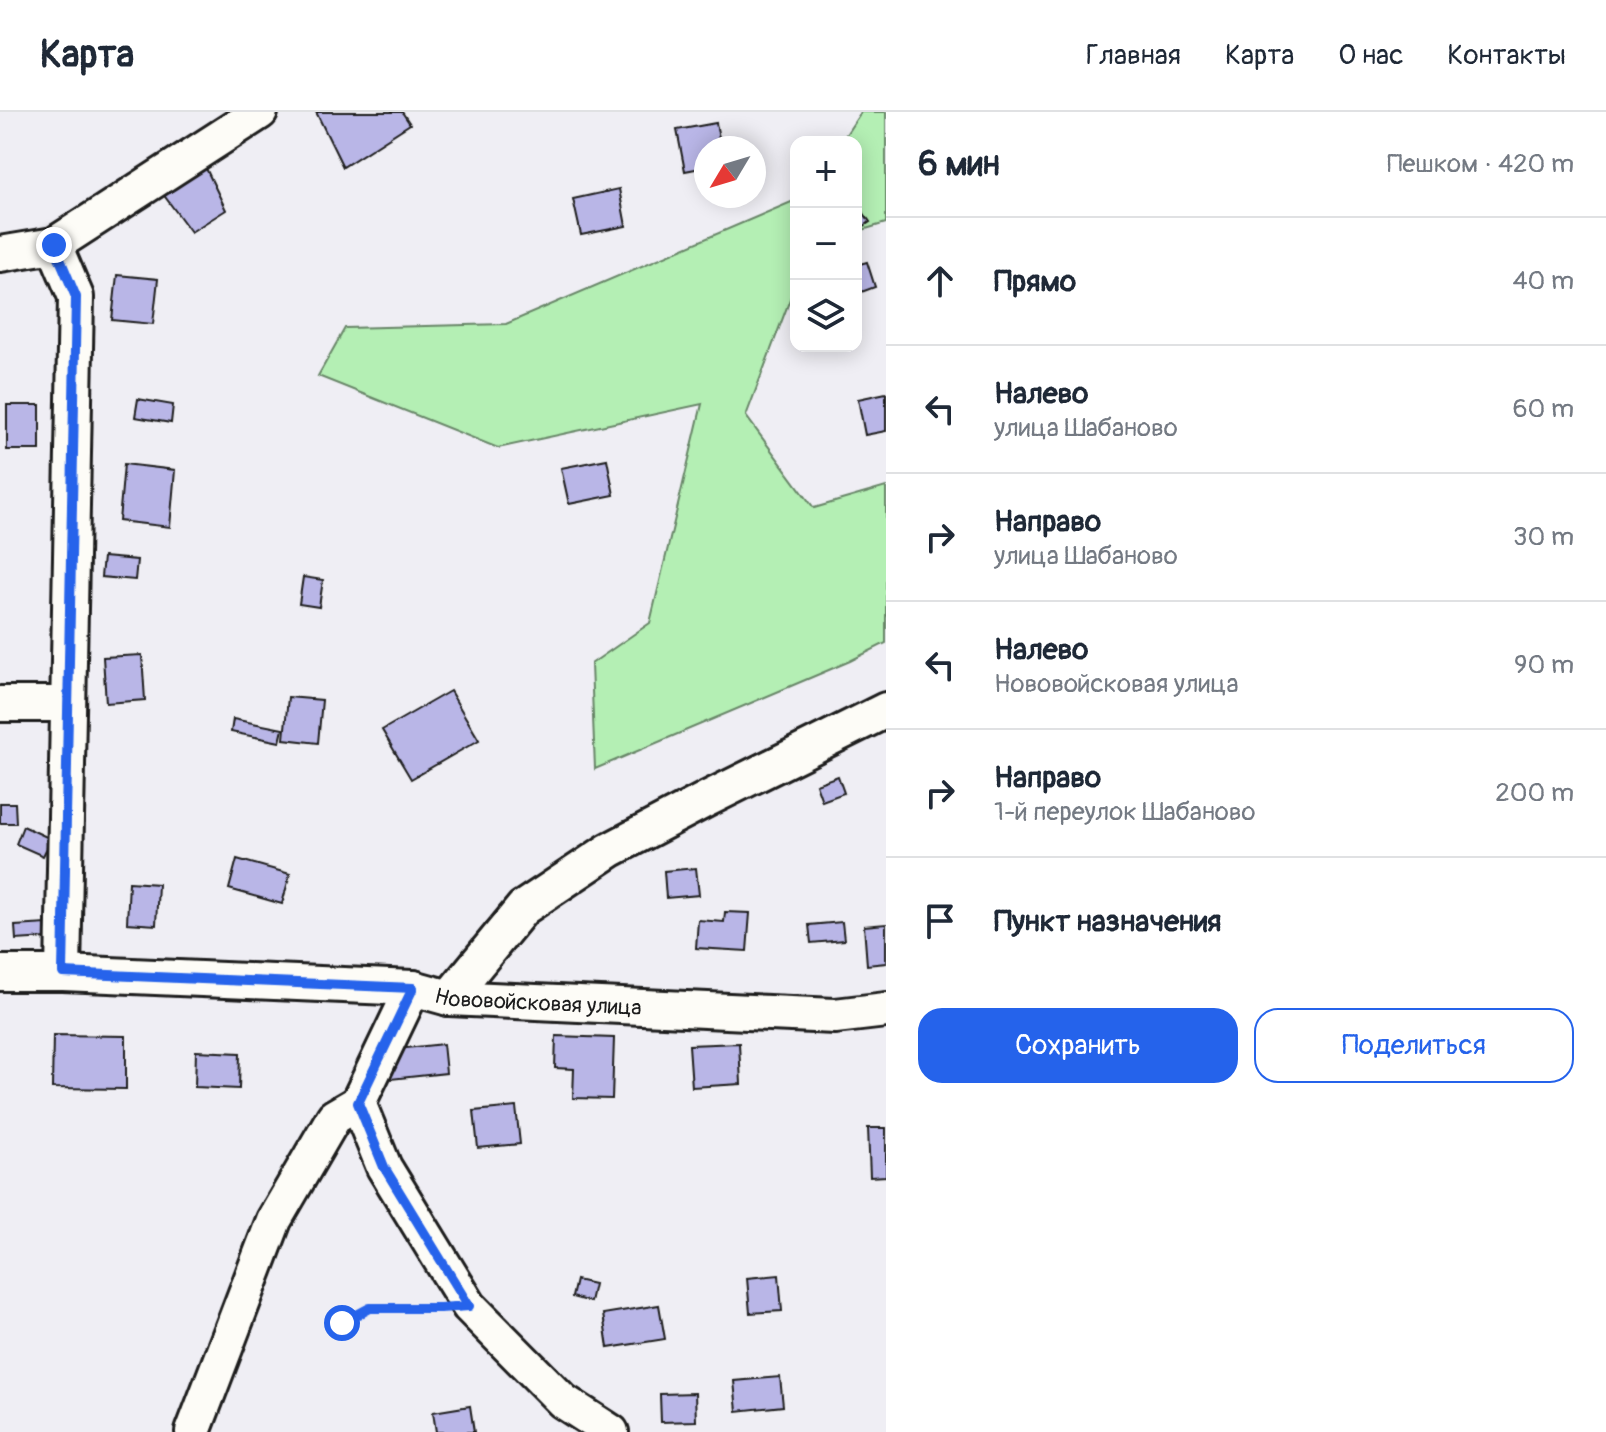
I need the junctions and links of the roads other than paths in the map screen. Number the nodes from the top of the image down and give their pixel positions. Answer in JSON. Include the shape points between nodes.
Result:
{"nodes":[{"id":1,"x":260,"y":112,"type":"edge"},
{"id":2,"x":54,"y":245,"type":"junction"},
{"id":3,"x":0,"y":254,"type":"edge"},
{"id":4,"x":0,"y":704,"type":"edge"},
{"id":5,"x":68,"y":704,"type":"junction"},
{"id":6,"x":886,"y":710,"type":"edge"},
{"id":7,"x":0,"y":973,"type":"edge"},
{"id":8,"x":63,"y":973,"type":"junction"},
{"id":9,"x":413,"y":988,"type":"junction"},
{"id":10,"x":449,"y":998,"type":"junction"},
{"id":11,"x":886,"y":1010,"type":"edge"},
{"id":12,"x":358,"y":1103,"type":"junction"},
{"id":13,"x":563,"y":1416,"type":"edge"},
{"id":14,"x":193,"y":1432,"type":"edge"},
{"id":15,"x":611,"y":1432,"type":"edge"}],
"edges":[{"from":1,"to":2,"type":"street"},
{"from":2,"to":3,"type":"street"},
{"from":2,"to":5,"type":"street","via":[[76,297]]},
{"from":4,"to":5,"type":"street"},
{"from":5,"to":8,"type":"street"},
{"from":6,"to":10,"type":"street","via":[[610,850],[523,908]]},
{"from":7,"to":8,"type":"street","name":"Нововойсковая улица"},
{"from":8,"to":9,"type":"street","name":"Нововойсковая улица"},
{"from":9,"to":10,"type":"street","name":"Нововойсковая улица"},
{"from":9,"to":12,"type":"street"},
{"from":10,"to":11,"type":"street","name":"Нововойсковая улица","via":[[835,1016]]},
{"from":12,"to":13,"type":"street","via":[[384,1167],[469,1306]]},
{"from":12,"to":14,"type":"street","via":[[334,1117],[274,1220]]},
{"from":13,"to":15,"type":"street"}]}
